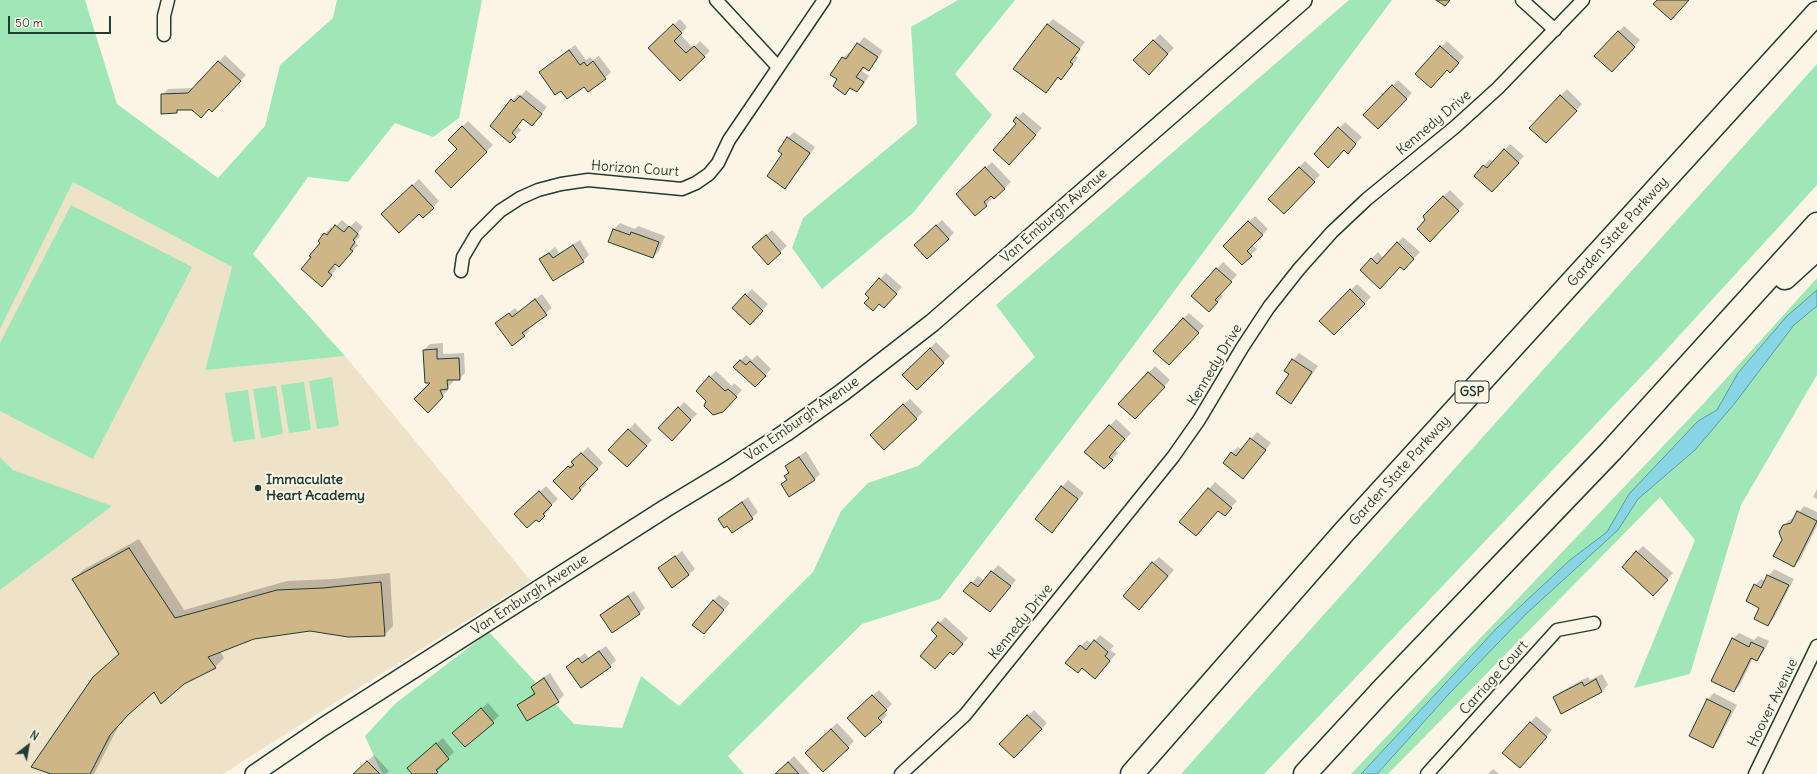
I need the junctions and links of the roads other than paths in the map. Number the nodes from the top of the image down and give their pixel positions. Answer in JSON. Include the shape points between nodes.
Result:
{"nodes":[{"id":1,"x":168,"y":0,"type":"edge"},
{"id":2,"x":716,"y":0,"type":"edge"},
{"id":3,"x":824,"y":0,"type":"edge"},
{"id":4,"x":1302,"y":0,"type":"edge"},
{"id":5,"x":1522,"y":0,"type":"edge"},
{"id":6,"x":1583,"y":0,"type":"edge"},
{"id":7,"x":1817,"y":13,"type":"edge"},
{"id":8,"x":1555,"y":30,"type":"junction"},
{"id":9,"x":164,"y":35,"type":"dead end"},
{"id":10,"x":778,"y":67,"type":"junction"},
{"id":11,"x":1817,"y":224,"type":"edge"},
{"id":12,"x":1817,"y":249,"type":"edge"},
{"id":13,"x":461,"y":271,"type":"dead end"},
{"id":14,"x":1611,"y":451,"type":"junction"},
{"id":15,"x":1594,"y":623,"type":"dead end"},
{"id":16,"x":1817,"y":646,"type":"edge"},
{"id":17,"x":254,"y":774,"type":"edge"},
{"id":18,"x":901,"y":774,"type":"edge"},
{"id":19,"x":1132,"y":774,"type":"edge"},
{"id":20,"x":1305,"y":774,"type":"edge"},
{"id":21,"x":1428,"y":774,"type":"edge"},
{"id":22,"x":1755,"y":774,"type":"edge"}],
"edges":[{"from":1,"to":9,"type":"street","via":[[164,16]]},
{"from":2,"to":10,"type":"street"},
{"from":3,"to":10,"type":"street","name":"Horizon Court"},
{"from":4,"to":17,"type":"main road","name":"Van Emburgh Avenue","via":[[932,323],[843,392],[726,472],[349,710]]},
{"from":5,"to":8,"type":"street"},
{"from":6,"to":8,"type":"street","name":"Kennedy Drive"},
{"from":7,"to":19,"type":"highway","name":"Garden State Parkway","number":"GSP","via":[[1349,526]]},
{"from":8,"to":18,"type":"street","name":"Kennedy Drive","via":[[1471,113],[1367,199],[1332,232],[1299,269],[1269,307],[1173,457],[965,715]]},
{"from":10,"to":13,"type":"street","name":"Horizon Court","via":[[729,140],[718,163],[709,174],[696,183],[682,189],[588,180],[538,190],[500,211],[476,235],[463,257]]},
{"from":11,"to":14,"type":"highway"},
{"from":12,"to":14,"type":"highway"},
{"from":14,"to":20,"type":"highway"},
{"from":15,"to":21,"type":"street","name":"Carriage Court","via":[[1557,630]]},
{"from":16,"to":22,"type":"street","name":"Hoover Avenue"}]}
